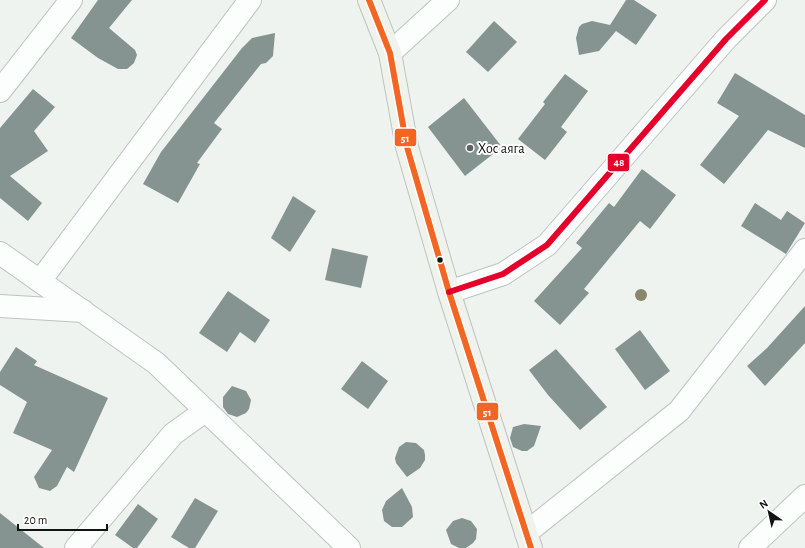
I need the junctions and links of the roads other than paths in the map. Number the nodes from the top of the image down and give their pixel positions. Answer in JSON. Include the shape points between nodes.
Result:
{"nodes":[{"id":1,"x":71,"y":0,"type":"edge"},
{"id":2,"x":250,"y":0,"type":"edge"},
{"id":3,"x":369,"y":0,"type":"edge"},
{"id":4,"x":448,"y":0,"type":"edge"},
{"id":5,"x":765,"y":0,"type":"edge"},
{"id":6,"x":390,"y":53,"type":"junction"},
{"id":7,"x":0,"y":91,"type":"edge"},
{"id":8,"x":805,"y":250,"type":"edge"},
{"id":9,"x":0,"y":253,"type":"edge"},
{"id":10,"x":40,"y":281,"type":"junction"},
{"id":11,"x":449,"y":292,"type":"junction"},
{"id":12,"x":0,"y":306,"type":"edge"},
{"id":13,"x":83,"y":311,"type":"junction"},
{"id":14,"x":205,"y":411,"type":"junction"},
{"id":15,"x":805,"y":496,"type":"edge"},
{"id":16,"x":529,"y":541,"type":"edge"},
{"id":17,"x":342,"y":546,"type":"edge"},
{"id":18,"x":76,"y":548,"type":"edge"},
{"id":19,"x":750,"y":548,"type":"edge"}],
"edges":[{"from":1,"to":7,"type":"street"},
{"from":2,"to":10,"type":"street"},
{"from":3,"to":6,"type":"main road"},
{"from":4,"to":6,"type":"street"},
{"from":5,"to":11,"type":"street","via":[[726,39],[547,245],[504,274]]},
{"from":6,"to":11,"type":"main road","via":[[407,147]]},
{"from":8,"to":16,"type":"street","via":[[679,411]]},
{"from":9,"to":10,"type":"street"},
{"from":10,"to":13,"type":"street"},
{"from":11,"to":16,"type":"main road"},
{"from":12,"to":13,"type":"street"},
{"from":13,"to":14,"type":"street","via":[[156,363]]},
{"from":14,"to":17,"type":"street"},
{"from":14,"to":18,"type":"street","via":[[173,434]]},
{"from":15,"to":19,"type":"street"}]}
